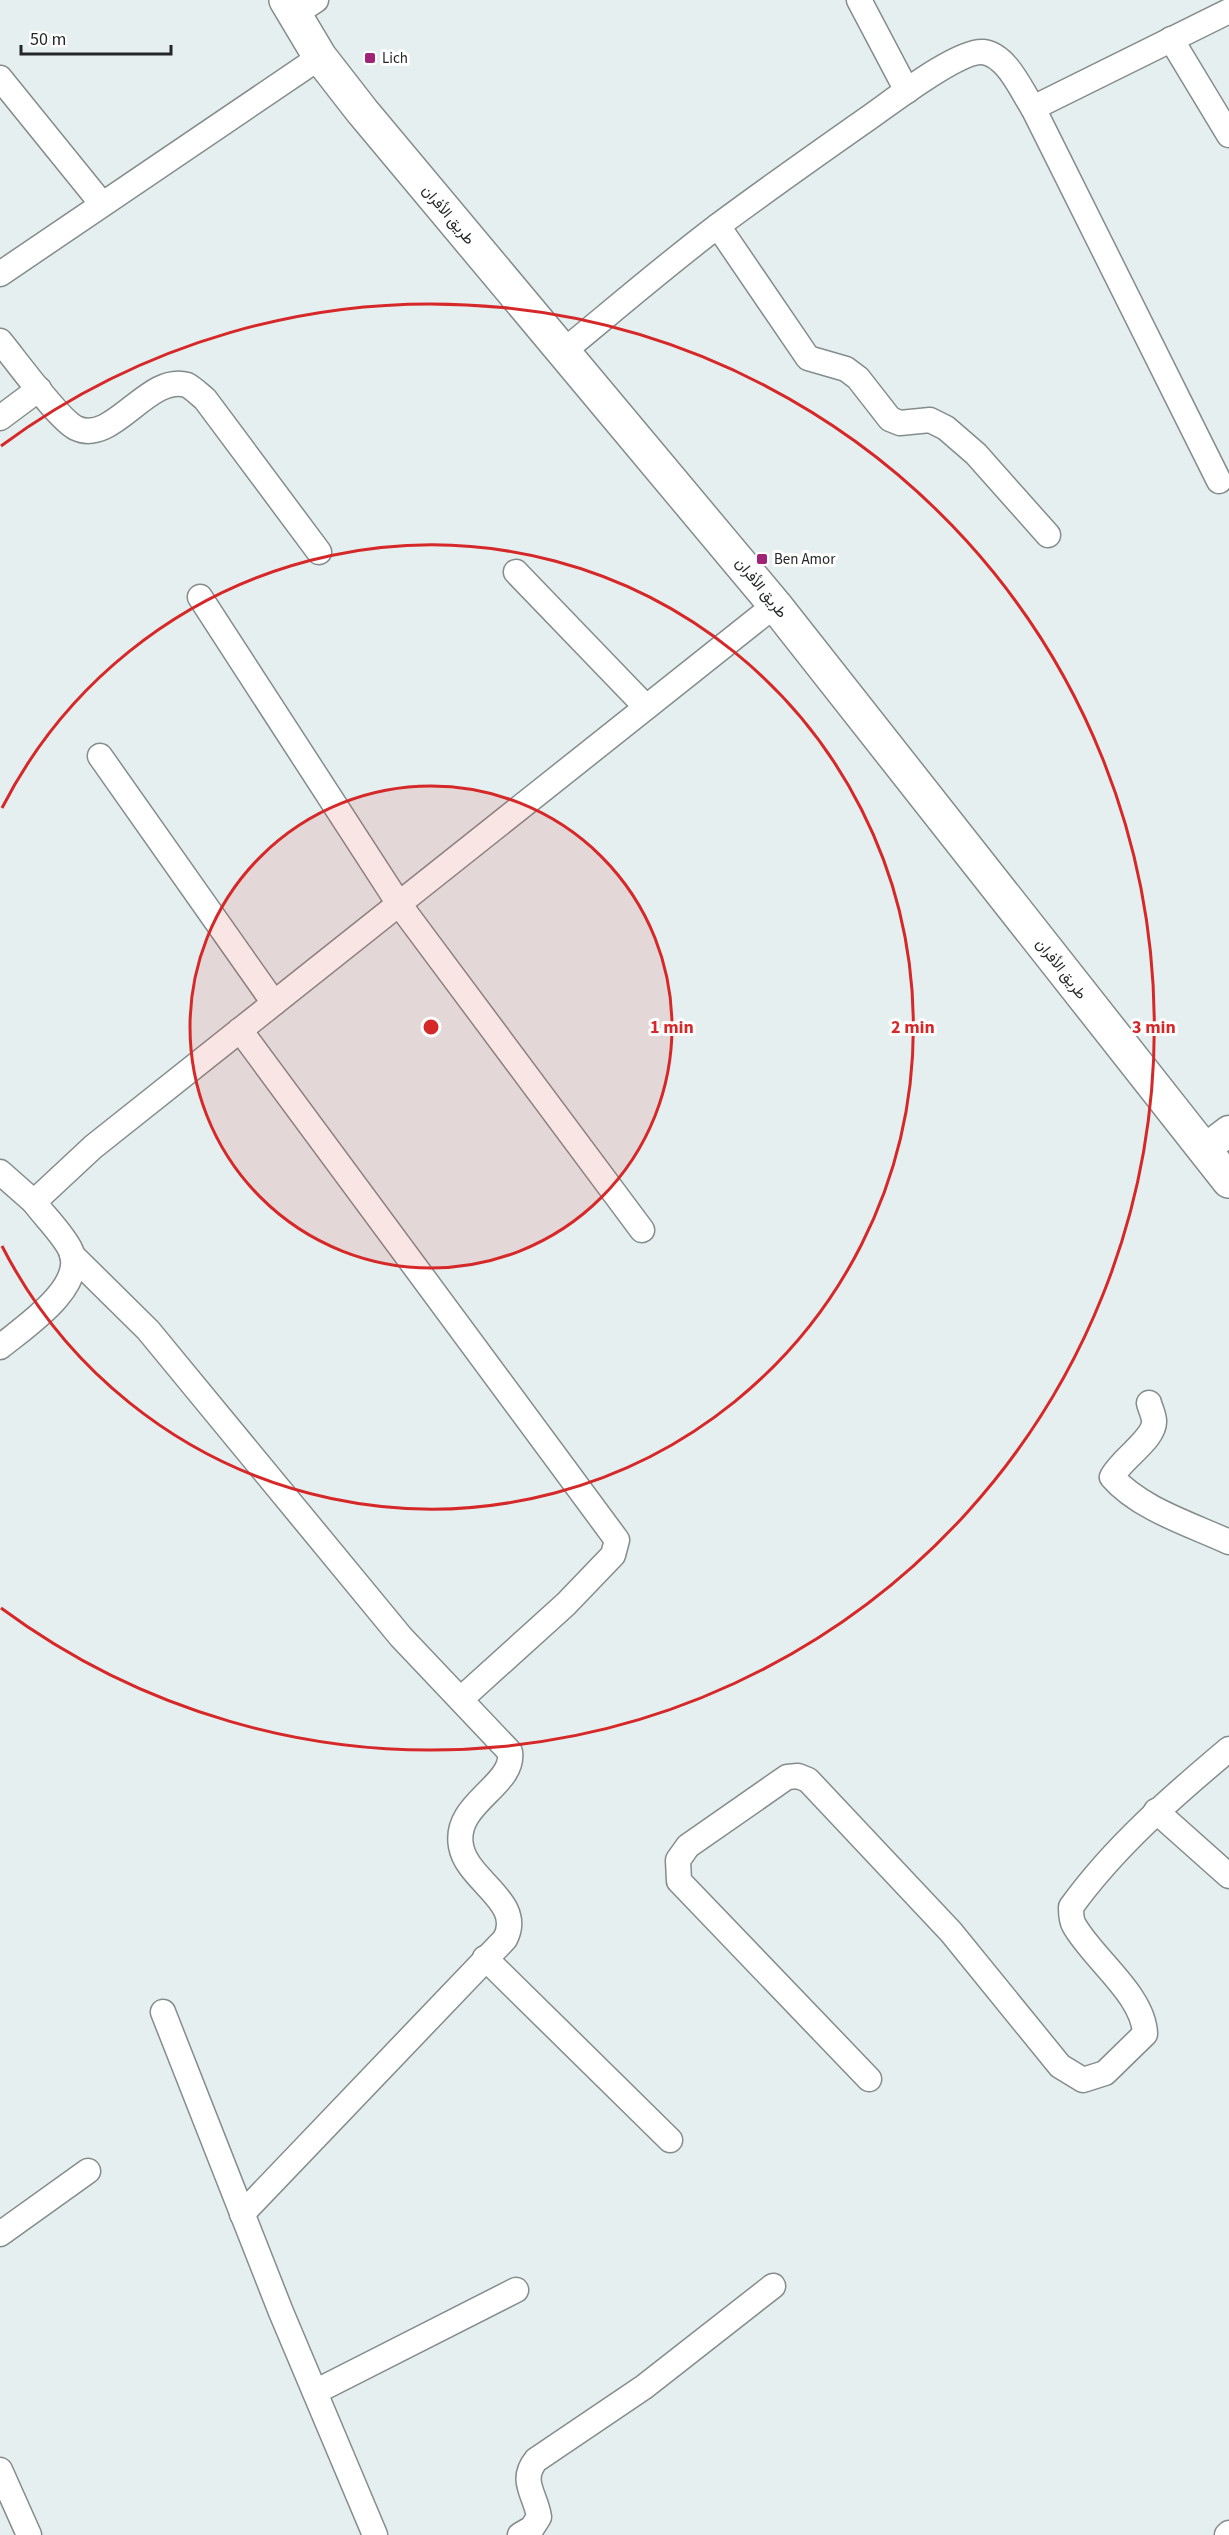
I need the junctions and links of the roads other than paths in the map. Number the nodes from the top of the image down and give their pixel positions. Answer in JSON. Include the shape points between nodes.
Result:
{"nodes":[{"id":1,"x":859,"y":0,"type":"edge"},
{"id":2,"x":299,"y":5,"type":"edge"},
{"id":3,"x":1229,"y":11,"type":"edge"},
{"id":4,"x":1171,"y":39,"type":"junction"},
{"id":5,"x":320,"y":57,"type":"junction"},
{"id":6,"x":0,"y":78,"type":"edge"},
{"id":7,"x":907,"y":91,"type":"junction"},
{"id":8,"x":1033,"y":108,"type":"junction"},
{"id":9,"x":1229,"y":135,"type":"edge"},
{"id":10,"x":102,"y":204,"type":"junction"},
{"id":11,"x":718,"y":226,"type":"junction"},
{"id":12,"x":0,"y":274,"type":"edge"},
{"id":13,"x":0,"y":341,"type":"edge"},
{"id":14,"x":564,"y":351,"type":"junction"},
{"id":15,"x":39,"y":389,"type":"junction"},
{"id":16,"x":0,"y":418,"type":"edge"},
{"id":17,"x":1219,"y":481,"type":"dead end"},
{"id":18,"x":1048,"y":535,"type":"dead end"},
{"id":19,"x":319,"y":552,"type":"dead end"},
{"id":20,"x":516,"y":572,"type":"dead end"},
{"id":21,"x":200,"y":597,"type":"dead end"},
{"id":22,"x":776,"y":605,"type":"junction"},
{"id":23,"x":646,"y":707,"type":"junction"},
{"id":24,"x":100,"y":756,"type":"dead end"},
{"id":25,"x":399,"y":904,"type":"junction"},
{"id":26,"x":274,"y":1003,"type":"junction"},
{"id":27,"x":240,"y":1030,"type":"junction"},
{"id":28,"x":1229,"y":1131,"type":"edge"},
{"id":29,"x":1204,"y":1150,"type":"junction"},
{"id":30,"x":0,"y":1172,"type":"edge"},
{"id":31,"x":1229,"y":1181,"type":"edge"},
{"id":32,"x":34,"y":1202,"type":"junction"},
{"id":33,"x":642,"y":1230,"type":"dead end"},
{"id":34,"x":72,"y":1256,"type":"junction"},
{"id":35,"x":0,"y":1347,"type":"edge"},
{"id":36,"x":1149,"y":1403,"type":"dead end"},
{"id":37,"x":1229,"y":1542,"type":"edge"},
{"id":38,"x":462,"y":1699,"type":"junction"},
{"id":39,"x":1229,"y":1749,"type":"edge"},
{"id":40,"x":1156,"y":1811,"type":"junction"},
{"id":41,"x":1229,"y":1876,"type":"edge"},
{"id":42,"x":485,"y":1958,"type":"junction"},
{"id":43,"x":163,"y":2012,"type":"dead end"},
{"id":44,"x":869,"y":2079,"type":"dead end"},
{"id":45,"x":670,"y":2140,"type":"dead end"},
{"id":46,"x":88,"y":2171,"type":"dead end"},
{"id":47,"x":242,"y":2214,"type":"junction"},
{"id":48,"x":0,"y":2234,"type":"edge"},
{"id":49,"x":773,"y":2286,"type":"dead end"},
{"id":50,"x":516,"y":2290,"type":"dead end"},
{"id":51,"x":315,"y":2392,"type":"junction"},
{"id":52,"x":0,"y":2470,"type":"edge"},
{"id":53,"x":29,"y":2535,"type":"edge"},
{"id":54,"x":375,"y":2535,"type":"edge"},
{"id":55,"x":520,"y":2535,"type":"edge"}],
"edges":[{"from":1,"to":7,"type":"street"},
{"from":2,"to":5,"type":"main road","name":"طريق الأفران"},
{"from":3,"to":4,"type":"street"},
{"from":4,"to":8,"type":"street"},
{"from":4,"to":9,"type":"street"},
{"from":5,"to":10,"type":"street"},
{"from":5,"to":14,"type":"main road","name":"طريق الأفران","via":[[425,189]]},
{"from":6,"to":10,"type":"street"},
{"from":7,"to":8,"type":"street","via":[[956,60],[982,52],[995,55],[1006,67]]},
{"from":7,"to":11,"type":"street"},
{"from":8,"to":17,"type":"street"},
{"from":10,"to":12,"type":"street"},
{"from":11,"to":14,"type":"street"},
{"from":11,"to":18,"type":"street","via":[[808,358],[846,369],[891,419],[900,423],[930,420],[946,428],[976,454]]},
{"from":13,"to":15,"type":"street"},
{"from":14,"to":22,"type":"main road","name":"طريق الأفران"},
{"from":15,"to":16,"type":"street"},
{"from":15,"to":19,"type":"street","via":[[62,417],[84,431],[116,420],[166,385],[188,386],[205,399]]},
{"from":20,"to":23,"type":"street"},
{"from":21,"to":25,"type":"street"},
{"from":22,"to":23,"type":"street"},
{"from":22,"to":29,"type":"main road","name":"طريق الأفران"},
{"from":23,"to":25,"type":"street"},
{"from":24,"to":26,"type":"street"},
{"from":25,"to":26,"type":"street"},
{"from":25,"to":33,"type":"street"},
{"from":26,"to":27,"type":"street"},
{"from":27,"to":32,"type":"street","via":[[93,1146]]},
{"from":27,"to":38,"type":"street","via":[[617,1540],[613,1555],[566,1604]]},
{"from":28,"to":29,"type":"street"},
{"from":29,"to":31,"type":"main road","name":"طريق الأفران"},
{"from":30,"to":32,"type":"street"},
{"from":32,"to":34,"type":"street"},
{"from":34,"to":35,"type":"street","via":[[66,1286],[48,1308]]},
{"from":34,"to":38,"type":"street","via":[[148,1330],[401,1637]]},
{"from":36,"to":37,"type":"street","via":[[1154,1421],[1152,1432],[1112,1476],[1124,1490],[1163,1512]]},
{"from":38,"to":42,"type":"street","via":[[504,1743],[511,1759],[504,1774],[467,1815],[460,1832],[461,1847],[473,1871],[507,1909],[511,1920],[505,1939]]},
{"from":39,"to":40,"type":"street"},
{"from":40,"to":41,"type":"street"},
{"from":40,"to":44,"type":"street","via":[[1071,1907],[1073,1924],[1145,2023],[1145,2034],[1106,2073],[1083,2080],[1060,2066],[951,1932],[808,1780],[787,1777],[688,1846],[678,1860],[679,1881]]},
{"from":42,"to":45,"type":"street"},
{"from":42,"to":47,"type":"street"},
{"from":43,"to":47,"type":"street"},
{"from":46,"to":48,"type":"street"},
{"from":47,"to":51,"type":"street"},
{"from":49,"to":55,"type":"street","via":[[644,2387],[536,2460],[528,2475],[540,2517]]},
{"from":50,"to":51,"type":"street"},
{"from":51,"to":54,"type":"street"},
{"from":52,"to":53,"type":"street"}]}
